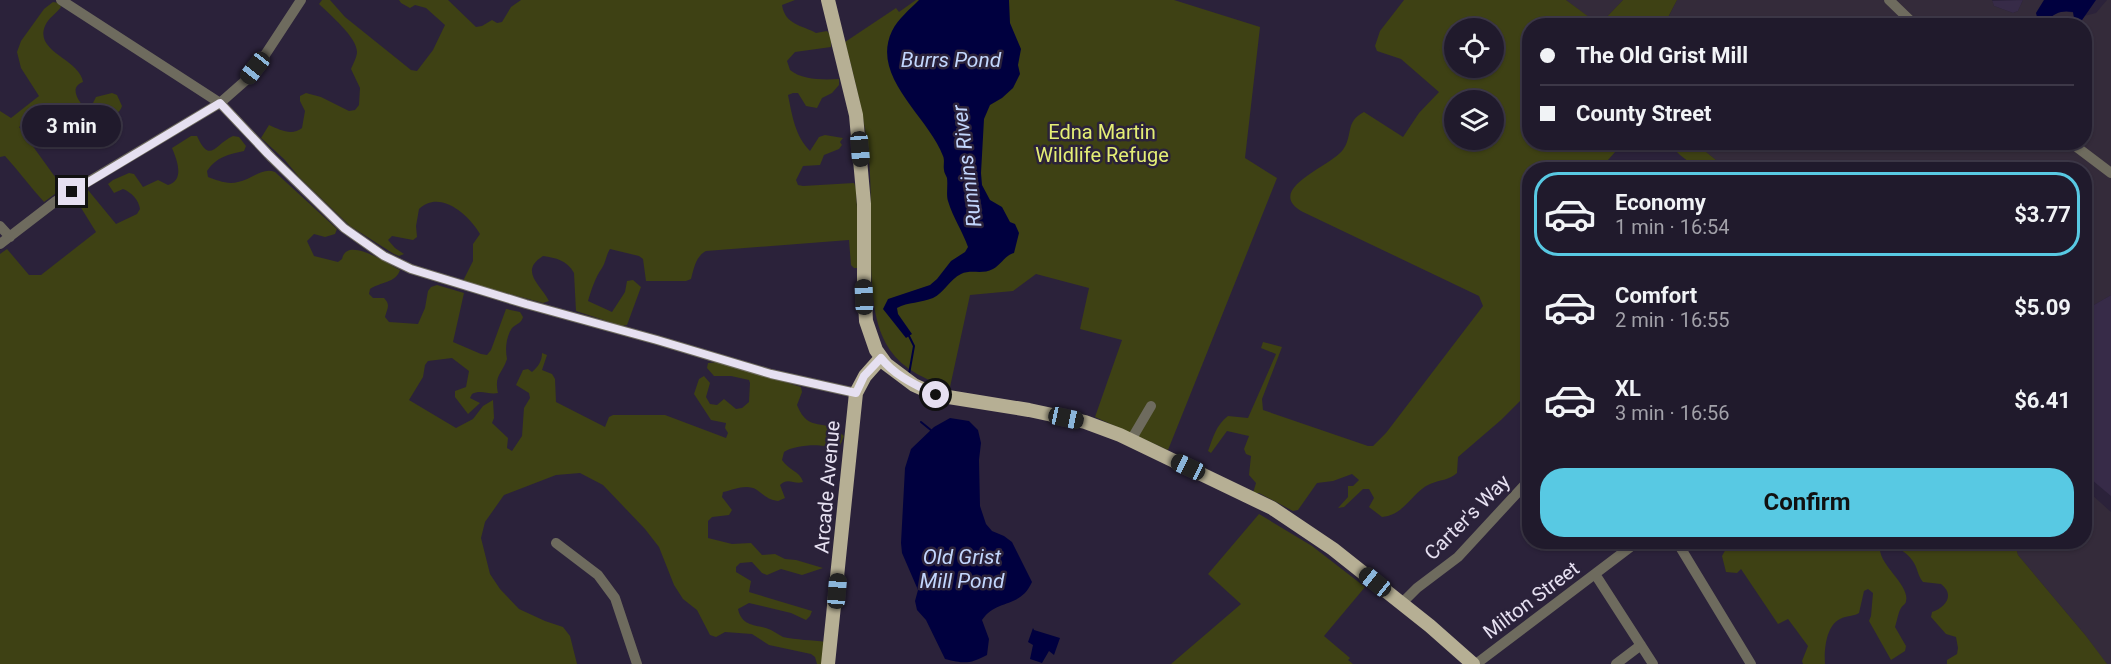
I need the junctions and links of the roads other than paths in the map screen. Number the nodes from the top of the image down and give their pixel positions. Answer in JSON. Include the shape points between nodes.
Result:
{"nodes":[{"id":1,"x":61,"y":0,"type":"edge"},
{"id":2,"x":301,"y":0,"type":"edge"},
{"id":3,"x":828,"y":0,"type":"edge"},
{"id":4,"x":1889,"y":0,"type":"edge"},
{"id":5,"x":1908,"y":18,"type":"edge"},
{"id":6,"x":220,"y":103,"type":"junction"},
{"id":7,"x":2081,"y":150,"type":"edge"},
{"id":8,"x":2111,"y":173,"type":"edge"},
{"id":9,"x":0,"y":226,"type":"edge"},
{"id":10,"x":10,"y":237,"type":"junction"},
{"id":11,"x":0,"y":244,"type":"edge"},
{"id":12,"x":881,"y":358,"type":"junction"},
{"id":13,"x":856,"y":393,"type":"junction"},
{"id":14,"x":1151,"y":406,"type":"dead end"},
{"id":15,"x":1131,"y":440,"type":"junction"},
{"id":16,"x":1522,"y":488,"type":"edge"},
{"id":17,"x":556,"y":543,"type":"dead end"},
{"id":18,"x":1627,"y":549,"type":"edge"},
{"id":19,"x":1681,"y":549,"type":"edge"},
{"id":20,"x":1595,"y":574,"type":"junction"},
{"id":21,"x":1402,"y":603,"type":"junction"},
{"id":22,"x":1641,"y":645,"type":"junction"},
{"id":23,"x":637,"y":664,"type":"edge"},
{"id":24,"x":828,"y":664,"type":"edge"},
{"id":25,"x":1474,"y":664,"type":"edge"},
{"id":26,"x":1616,"y":664,"type":"edge"},
{"id":27,"x":1653,"y":664,"type":"edge"},
{"id":28,"x":1751,"y":664,"type":"edge"}],
"edges":[{"from":1,"to":6,"type":"street"},
{"from":2,"to":6,"type":"street","via":[[245,81]]},
{"from":3,"to":12,"type":"main road","via":[[856,115],[864,204],[866,321]]},
{"from":4,"to":5,"type":"street"},
{"from":6,"to":10,"type":"street","via":[[56,201]]},
{"from":6,"to":13,"type":"street","via":[[344,228],[384,256],[411,269],[771,374]]},
{"from":7,"to":8,"type":"street"},
{"from":9,"to":10,"type":"street"},
{"from":10,"to":11,"type":"street"},
{"from":12,"to":13,"type":"main road","name":"Arcade Avenue","via":[[864,376]]},
{"from":12,"to":15,"type":"main road","via":[[914,385],[936,395],[1085,422]]},
{"from":13,"to":24,"type":"main road","name":"Arcade Avenue"},
{"from":14,"to":15,"type":"street"},
{"from":15,"to":21,"type":"main road","via":[[1272,508]]},
{"from":16,"to":21,"type":"street","name":"Carter's Way","via":[[1458,557]]},
{"from":17,"to":23,"type":"street","via":[[598,574],[615,598]]},
{"from":18,"to":20,"type":"street","name":"Milton Street"},
{"from":19,"to":28,"type":"street"},
{"from":20,"to":22,"type":"street"},
{"from":20,"to":25,"type":"street","name":"Milton Street"},
{"from":21,"to":25,"type":"main road"},
{"from":22,"to":26,"type":"street"},
{"from":22,"to":27,"type":"street"}]}
